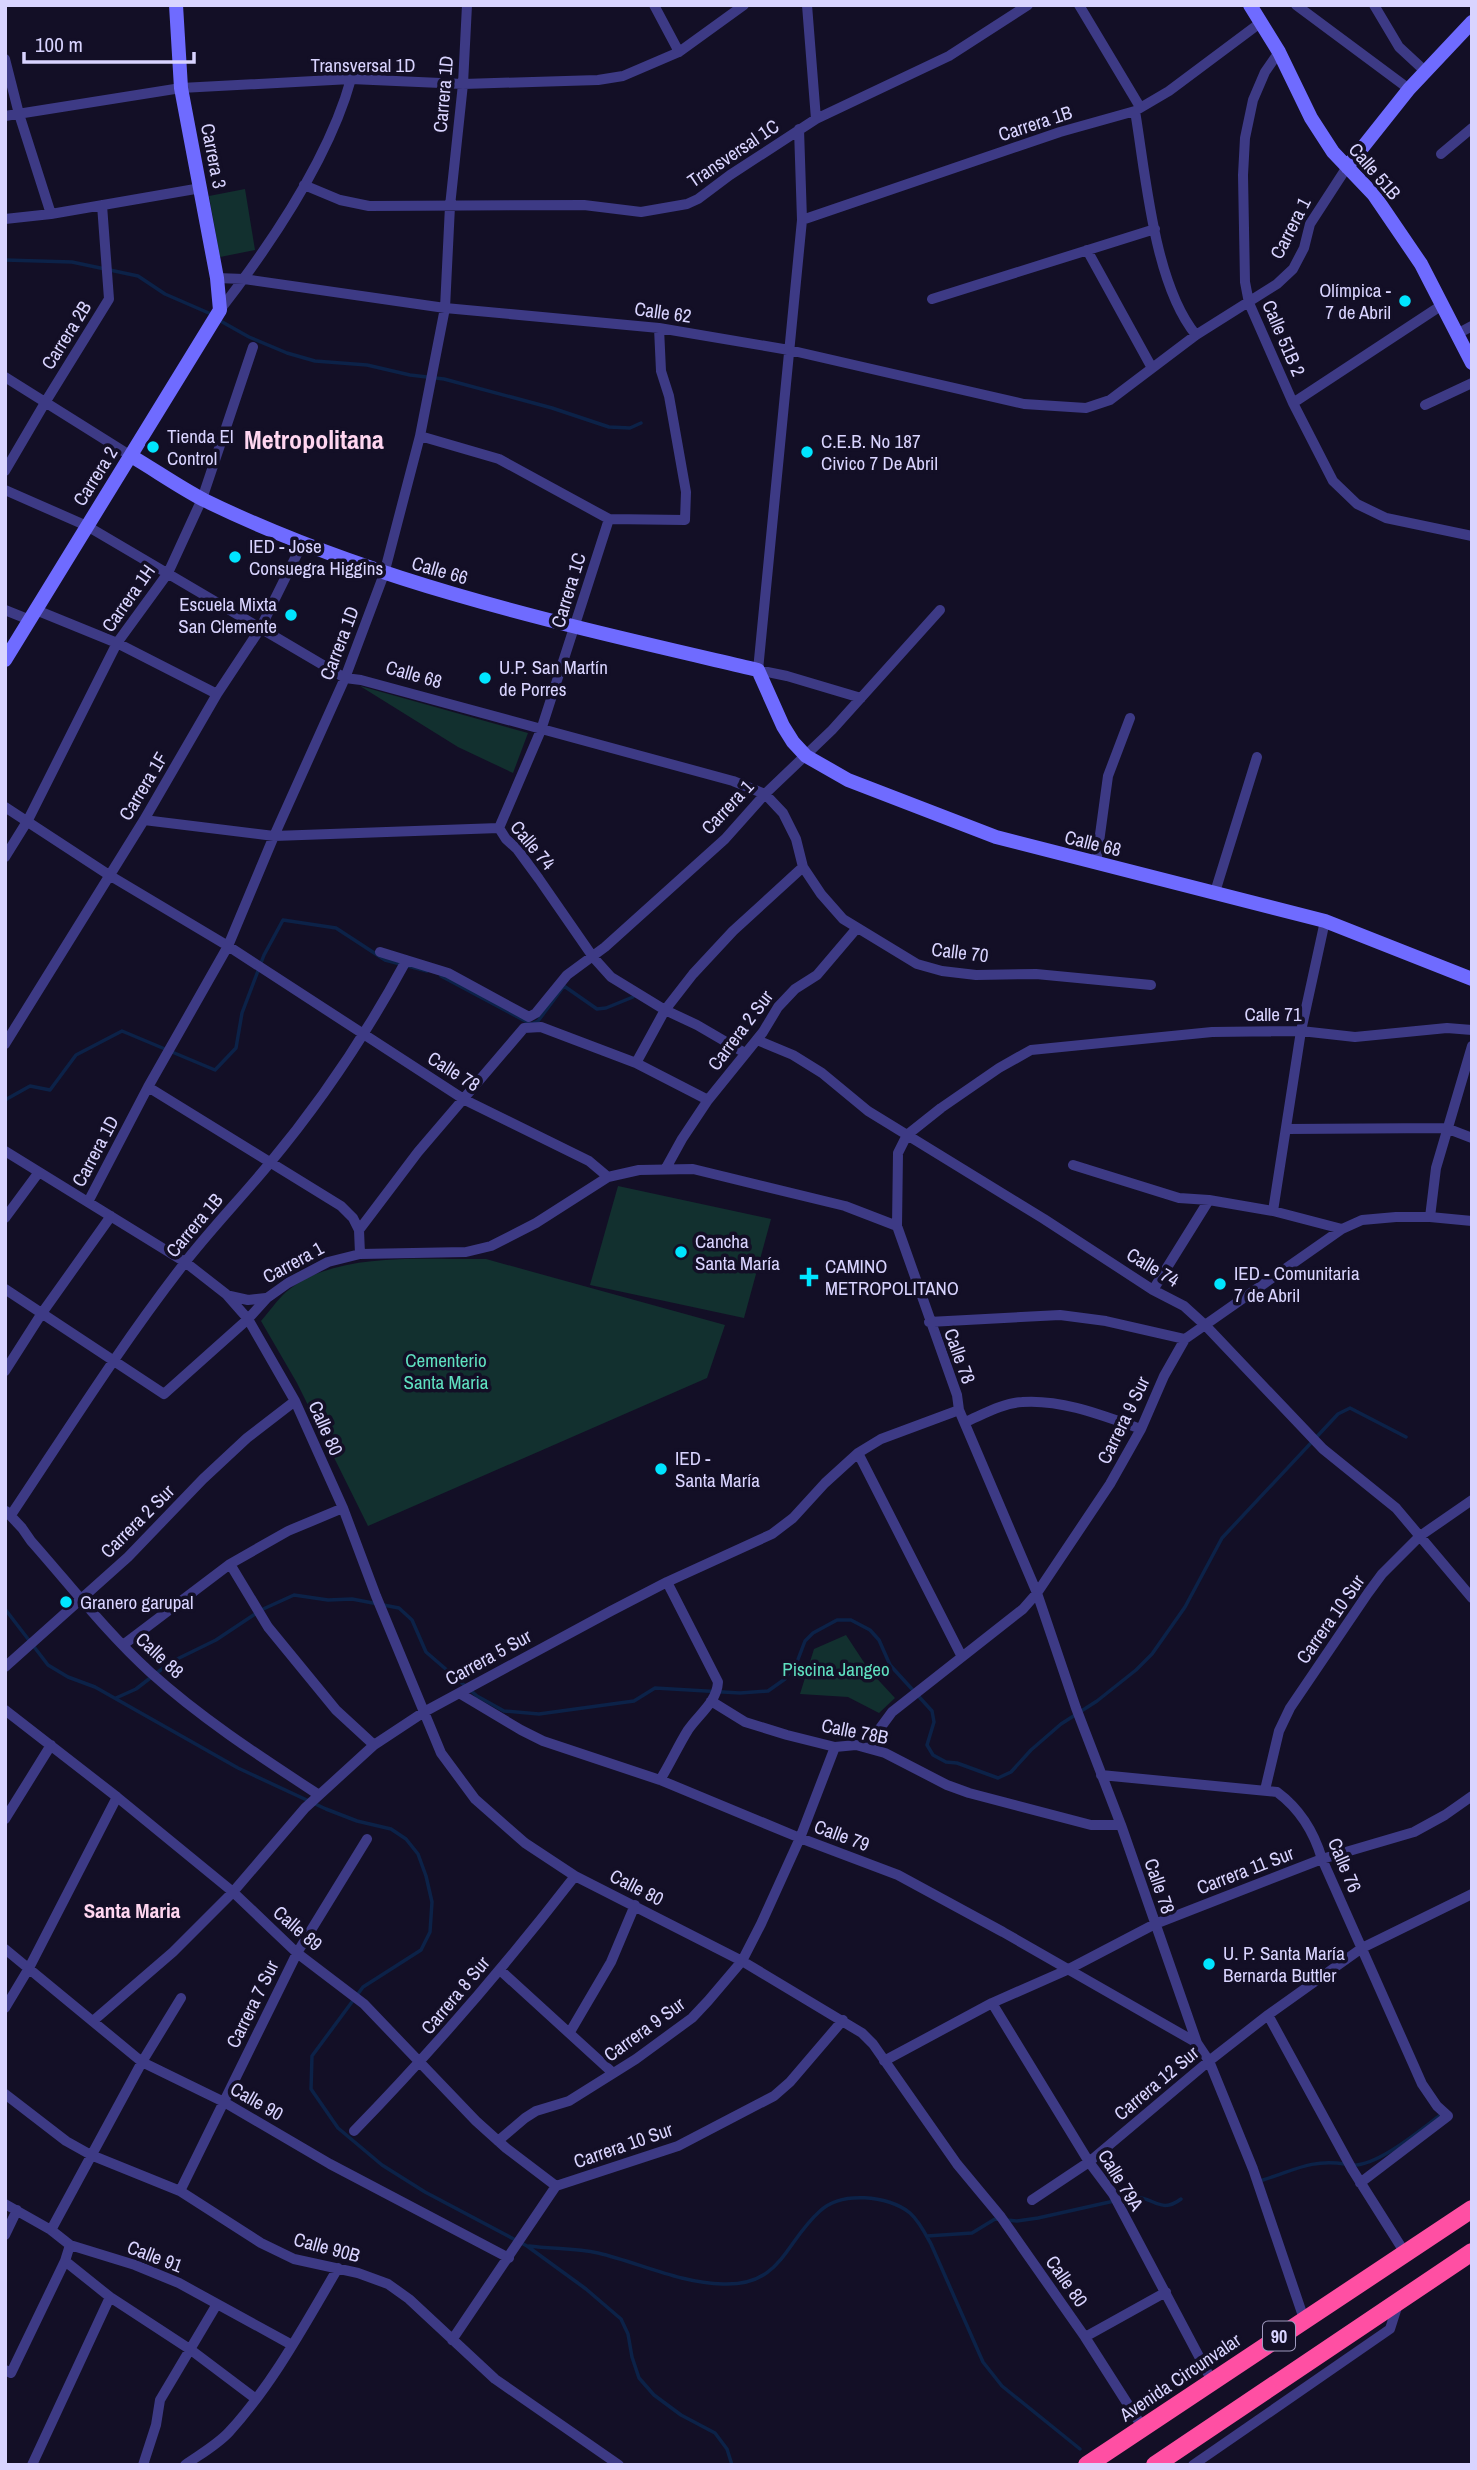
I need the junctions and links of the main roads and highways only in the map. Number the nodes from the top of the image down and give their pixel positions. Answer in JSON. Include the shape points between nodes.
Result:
{"nodes":[{"id":1,"x":1472,"y":2209,"type":"edge"},
{"id":2,"x":1472,"y":2252,"type":"edge"},
{"id":3,"x":1087,"y":2465,"type":"edge"},
{"id":4,"x":1155,"y":2465,"type":"edge"}],
"edges":[{"from":1,"to":3,"type":"highway","name":"Avenida Circunvalar","number":"90"},
{"from":2,"to":4,"type":"highway","number":"90"}]}
